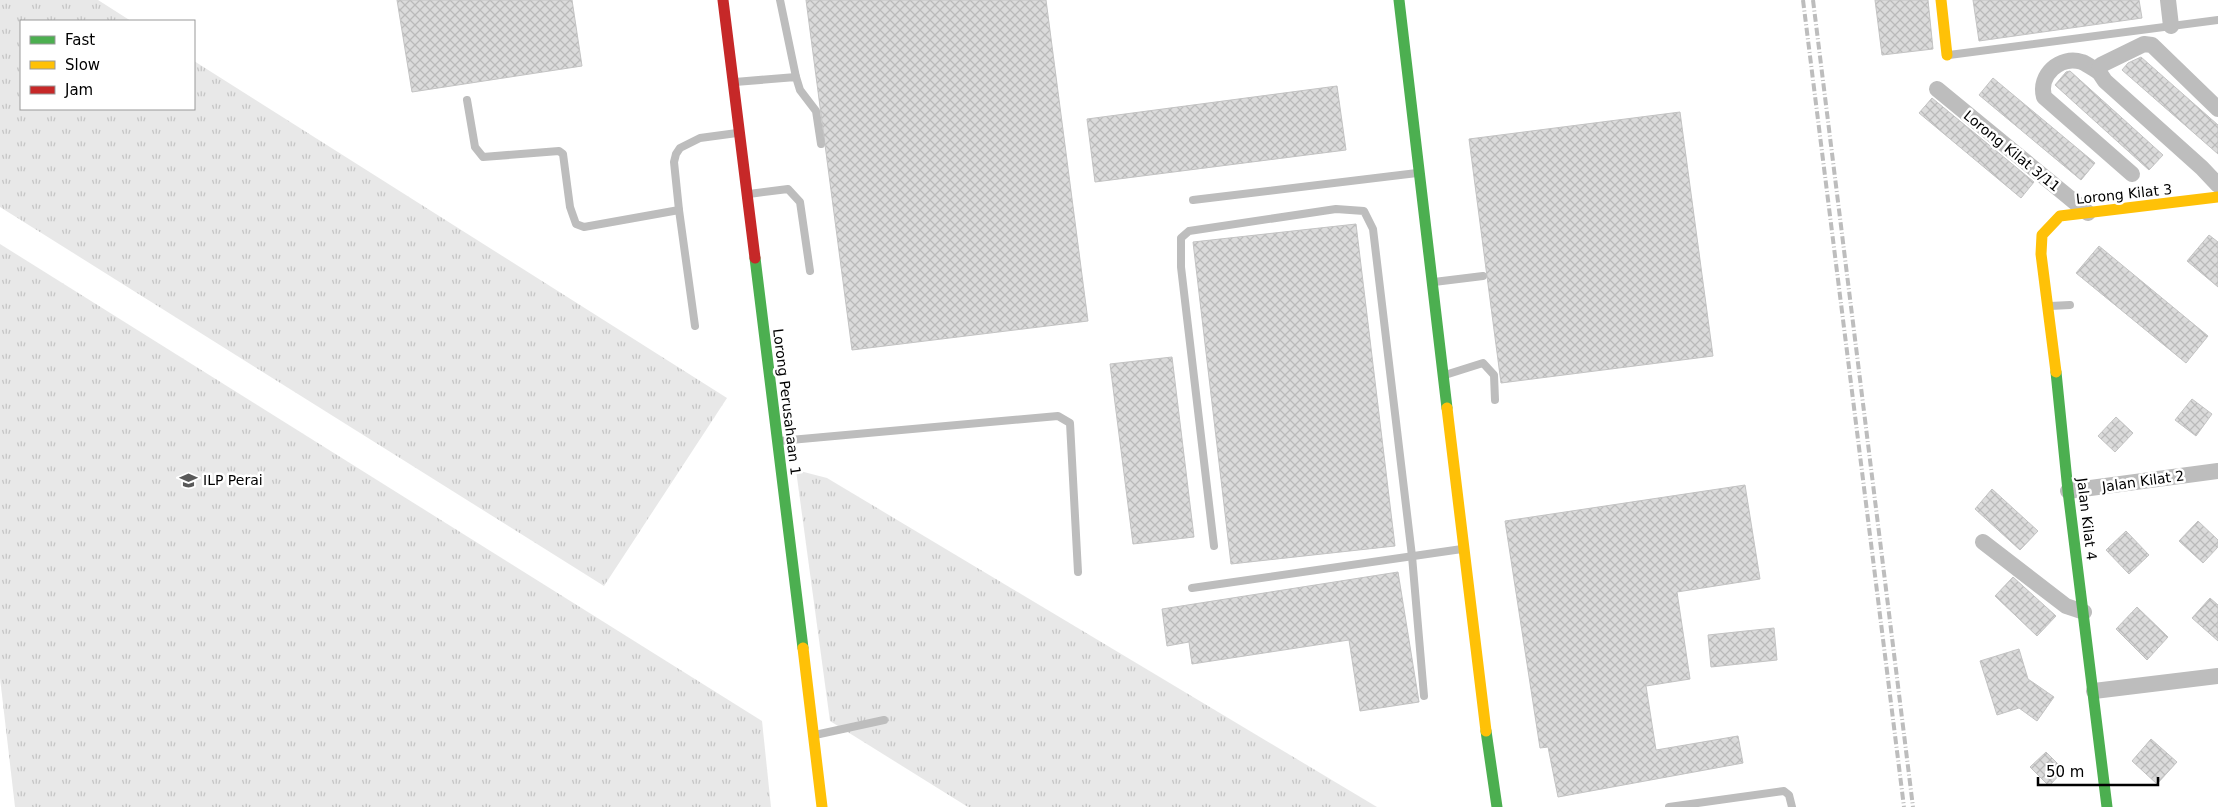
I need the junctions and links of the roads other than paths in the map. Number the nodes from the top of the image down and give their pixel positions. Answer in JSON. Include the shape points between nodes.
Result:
{"nodes":[{"id":1,"x":723,"y":0,"type":"edge"},
{"id":2,"x":780,"y":0,"type":"edge"},
{"id":3,"x":1399,"y":0,"type":"edge"},
{"id":4,"x":1941,"y":0,"type":"edge"},
{"id":5,"x":2168,"y":0,"type":"edge"},
{"id":6,"x":2218,"y":20,"type":"edge"},
{"id":7,"x":2171,"y":26,"type":"junction"},
{"id":8,"x":1947,"y":55,"type":"joint"},
{"id":9,"x":2099,"y":72,"type":"junction"},
{"id":10,"x":796,"y":77,"type":"junction"},
{"id":11,"x":733,"y":82,"type":"junction"},
{"id":12,"x":1937,"y":89,"type":"dead end"},
{"id":13,"x":467,"y":100,"type":"dead end"},
{"id":14,"x":2218,"y":109,"type":"edge"},
{"id":15,"x":739,"y":133,"type":"junction"},
{"id":16,"x":821,"y":144,"type":"dead end"},
{"id":17,"x":1419,"y":173,"type":"junction"},
{"id":18,"x":2132,"y":174,"type":"dead end"},
{"id":19,"x":2218,"y":185,"type":"edge"},
{"id":20,"x":747,"y":194,"type":"junction"},
{"id":21,"x":2218,"y":197,"type":"edge"},
{"id":22,"x":1192,"y":200,"type":"dead end"},
{"id":23,"x":679,"y":210,"type":"junction"},
{"id":24,"x":2088,"y":213,"type":"junction"},
{"id":25,"x":2042,"y":235,"type":"joint"},
{"id":26,"x":810,"y":272,"type":"dead end"},
{"id":27,"x":1483,"y":276,"type":"dead end"},
{"id":28,"x":1432,"y":282,"type":"junction"},
{"id":29,"x":2070,"y":305,"type":"dead end"},
{"id":30,"x":2048,"y":306,"type":"junction"},
{"id":31,"x":695,"y":326,"type":"dead end"},
{"id":32,"x":1444,"y":375,"type":"junction"},
{"id":33,"x":1496,"y":400,"type":"dead end"},
{"id":34,"x":777,"y":442,"type":"junction"},
{"id":35,"x":2218,"y":471,"type":"edge"},
{"id":36,"x":2068,"y":491,"type":"junction"},
{"id":37,"x":1983,"y":542,"type":"dead end"},
{"id":38,"x":1214,"y":546,"type":"dead end"},
{"id":39,"x":1464,"y":548,"type":"junction"},
{"id":40,"x":1412,"y":556,"type":"junction"},
{"id":41,"x":1078,"y":572,"type":"dead end"},
{"id":42,"x":1192,"y":588,"type":"dead end"},
{"id":43,"x":2084,"y":612,"type":"junction"},
{"id":44,"x":2218,"y":676,"type":"edge"},
{"id":45,"x":2094,"y":691,"type":"junction"},
{"id":46,"x":1424,"y":696,"type":"dead end"},
{"id":47,"x":884,"y":720,"type":"dead end"},
{"id":48,"x":813,"y":736,"type":"junction"},
{"id":49,"x":822,"y":807,"type":"edge"},
{"id":50,"x":1497,"y":807,"type":"edge"},
{"id":51,"x":1669,"y":807,"type":"edge"},
{"id":52,"x":1792,"y":807,"type":"edge"},
{"id":53,"x":2107,"y":807,"type":"edge"}],
"edges":[{"from":1,"to":11,"type":"street","name":"Lorong Perusahaan 1"},
{"from":2,"to":10,"type":"lane"},
{"from":3,"to":17,"type":"street"},
{"from":4,"to":8,"type":"street"},
{"from":5,"to":7,"type":"street"},
{"from":6,"to":7,"type":"lane"},
{"from":7,"to":8,"type":"lane"},
{"from":9,"to":14,"type":"street","via":[[2100,64],[2144,44],[2152,46]]},
{"from":9,"to":18,"type":"street","via":[[2081,62],[2058,65],[2046,74],[2041,88],[2044,97]]},
{"from":9,"to":19,"type":"street"},
{"from":10,"to":11,"type":"lane"},
{"from":10,"to":16,"type":"lane","via":[[800,90],[816,111]]},
{"from":11,"to":15,"type":"street","name":"Lorong Perusahaan 1"},
{"from":12,"to":24,"type":"street","name":"Lorong Kilat 3/11"},
{"from":13,"to":23,"type":"lane","via":[[474,147],[483,157],[558,151],[563,154],[570,208],[576,224],[584,227]]},
{"from":15,"to":20,"type":"street","name":"Lorong Perusahaan 1"},
{"from":15,"to":23,"type":"lane","via":[[700,138],[680,148],[674,162]]},
{"from":17,"to":22,"type":"lane"},
{"from":17,"to":28,"type":"street"},
{"from":20,"to":26,"type":"lane","via":[[788,188],[800,202]]},
{"from":20,"to":34,"type":"street","name":"Lorong Perusahaan 1"},
{"from":21,"to":24,"type":"street","name":"Lorong Kilat 3"},
{"from":23,"to":31,"type":"lane"},
{"from":24,"to":25,"type":"street","name":"Lorong Kilat 3","via":[[2060,216]]},
{"from":25,"to":30,"type":"street","name":"Jalan Kilat 4","via":[[2041,254]]},
{"from":27,"to":28,"type":"lane"},
{"from":28,"to":32,"type":"street"},
{"from":29,"to":30,"type":"lane"},
{"from":30,"to":36,"type":"street","name":"Jalan Kilat 4"},
{"from":32,"to":33,"type":"lane","via":[[1483,364],[1494,375]]},
{"from":32,"to":39,"type":"street"},
{"from":34,"to":41,"type":"lane","via":[[1058,416],[1070,424]]},
{"from":34,"to":48,"type":"street","name":"Lorong Perusahaan 1"},
{"from":35,"to":36,"type":"street","name":"Jalan Kilat 2"},
{"from":36,"to":43,"type":"street","name":"Jalan Kilat 4"},
{"from":37,"to":43,"type":"street","via":[[2066,606]]},
{"from":38,"to":40,"type":"lane","via":[[1181,266],[1181,238],[1189,231],[1336,209],[1364,211],[1373,229]]},
{"from":39,"to":40,"type":"lane"},
{"from":39,"to":50,"type":"street"},
{"from":40,"to":42,"type":"lane"},
{"from":40,"to":46,"type":"lane"},
{"from":43,"to":45,"type":"street","name":"Jalan Kilat 4"},
{"from":44,"to":45,"type":"street"},
{"from":45,"to":53,"type":"street","name":"Jalan Kilat 4"},
{"from":47,"to":48,"type":"lane"},
{"from":48,"to":49,"type":"street","name":"Lorong Perusahaan 1"},
{"from":51,"to":52,"type":"lane","via":[[1784,791],[1789,795]]}]}
